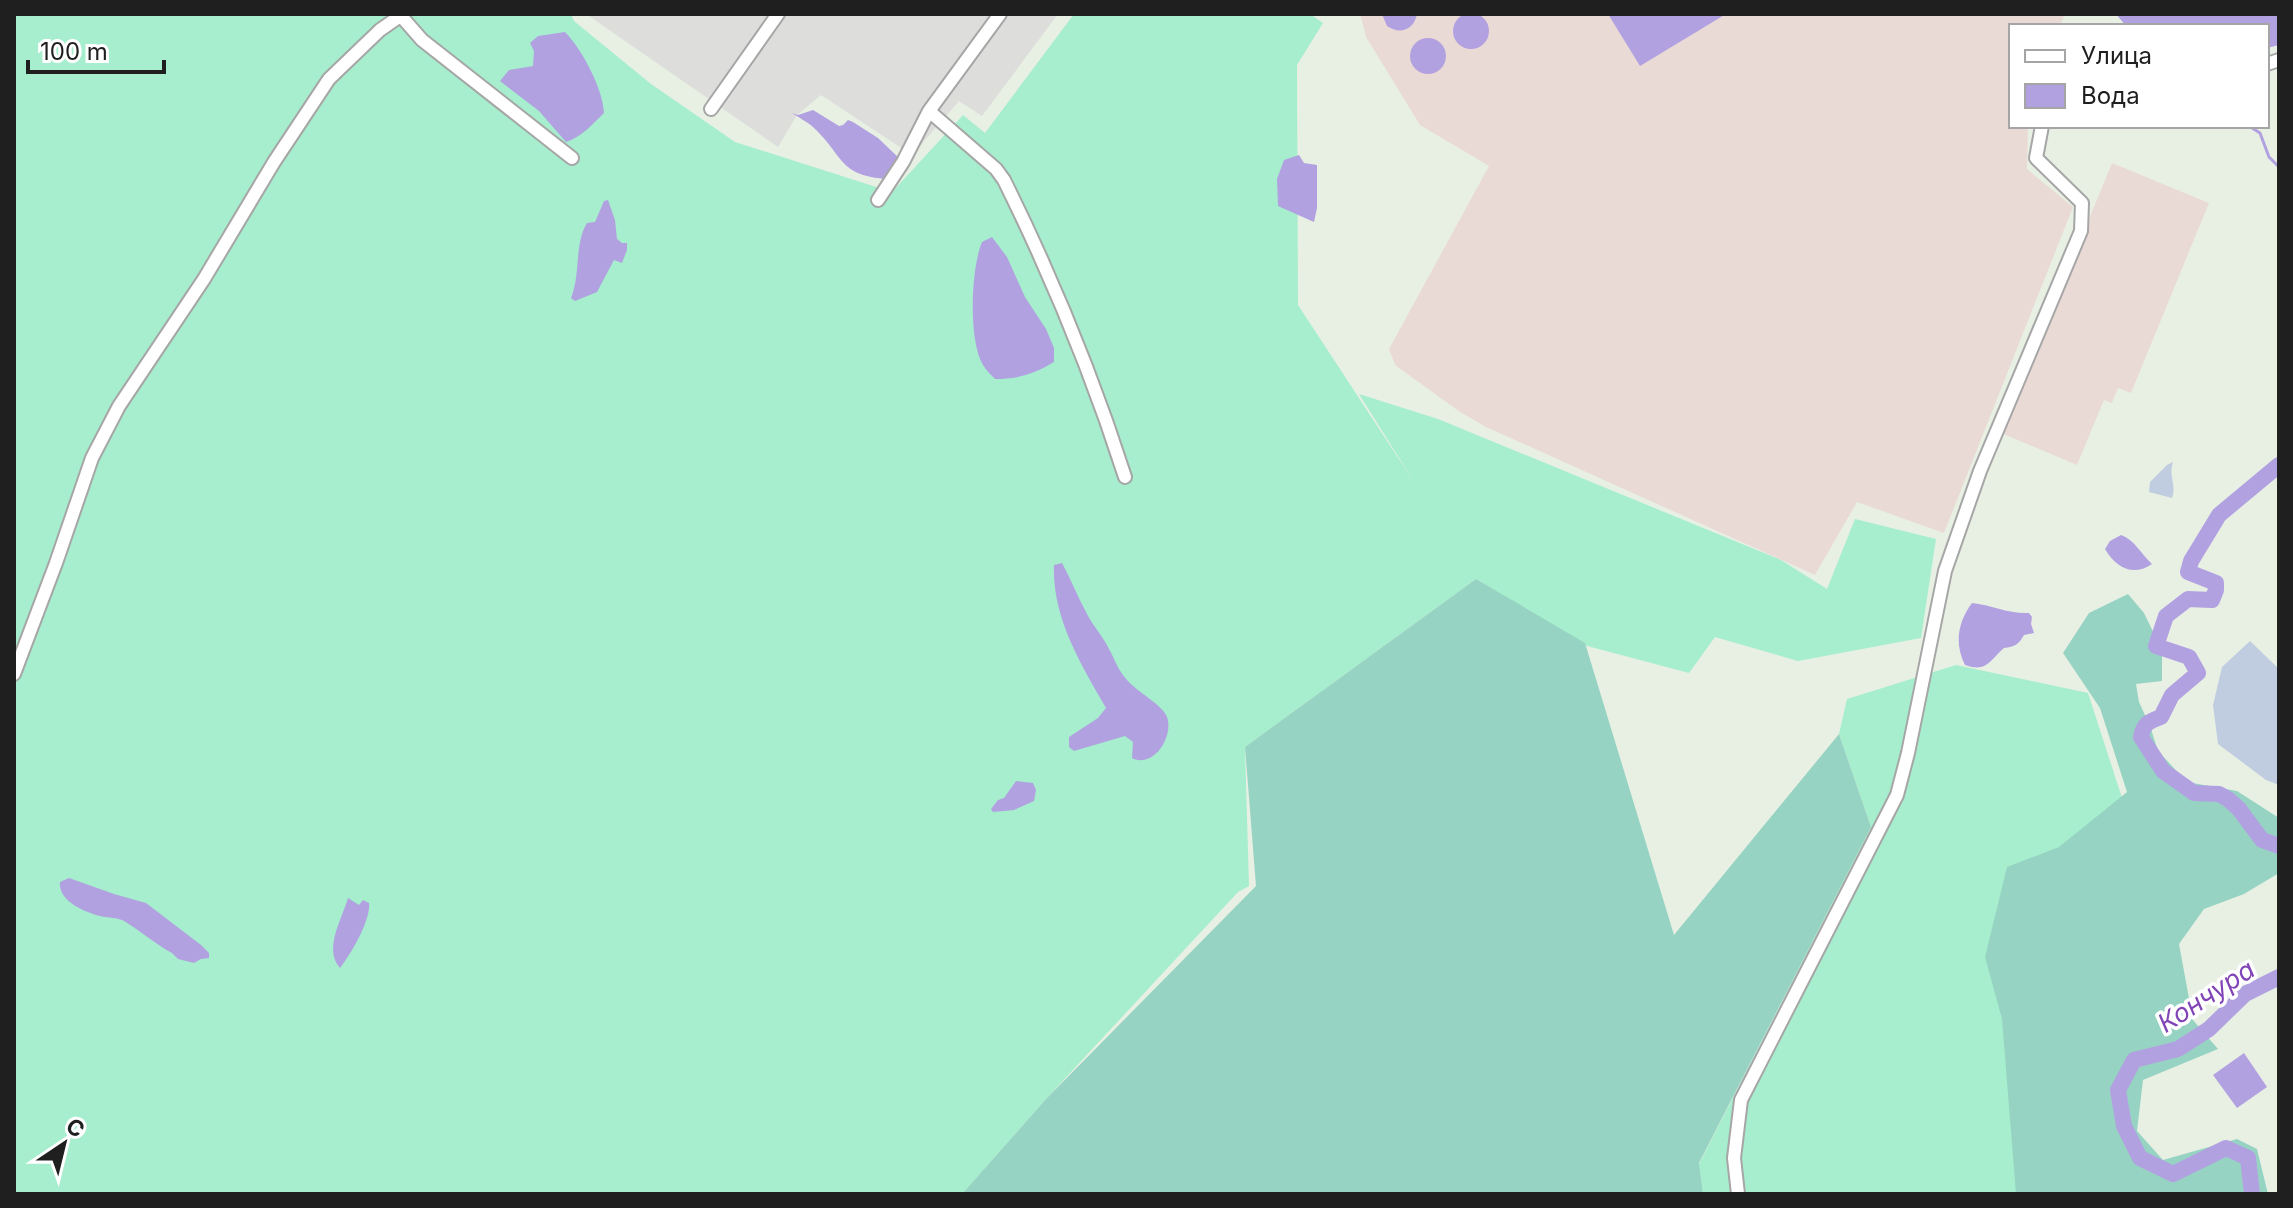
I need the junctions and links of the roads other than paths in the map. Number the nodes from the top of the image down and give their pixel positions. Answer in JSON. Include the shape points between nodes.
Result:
{"nodes":[{"id":1,"x":778,"y":14,"type":"edge"},
{"id":2,"x":1000,"y":14,"type":"edge"},
{"id":3,"x":402,"y":15,"type":"edge"},
{"id":4,"x":711,"y":109,"type":"dead end"},
{"id":5,"x":929,"y":111,"type":"junction"},
{"id":6,"x":2042,"y":128,"type":"edge"},
{"id":7,"x":572,"y":158,"type":"dead end"},
{"id":8,"x":878,"y":200,"type":"dead end"},
{"id":9,"x":1125,"y":477,"type":"dead end"},
{"id":10,"x":14,"y":674,"type":"edge"},
{"id":11,"x":1738,"y":1194,"type":"edge"}],
"edges":[{"from":1,"to":4,"type":"street"},
{"from":2,"to":5,"type":"street"},
{"from":3,"to":7,"type":"street","via":[[422,40]]},
{"from":3,"to":10,"type":"street","via":[[329,79],[119,406],[92,458]]},
{"from":5,"to":8,"type":"street"},
{"from":5,"to":9,"type":"street","via":[[1004,180],[1052,281]]},
{"from":6,"to":11,"type":"street","via":[[2036,158],[2082,203],[2081,231],[1980,471],[1945,571],[1897,795],[1741,1100],[1734,1158]]}]}
